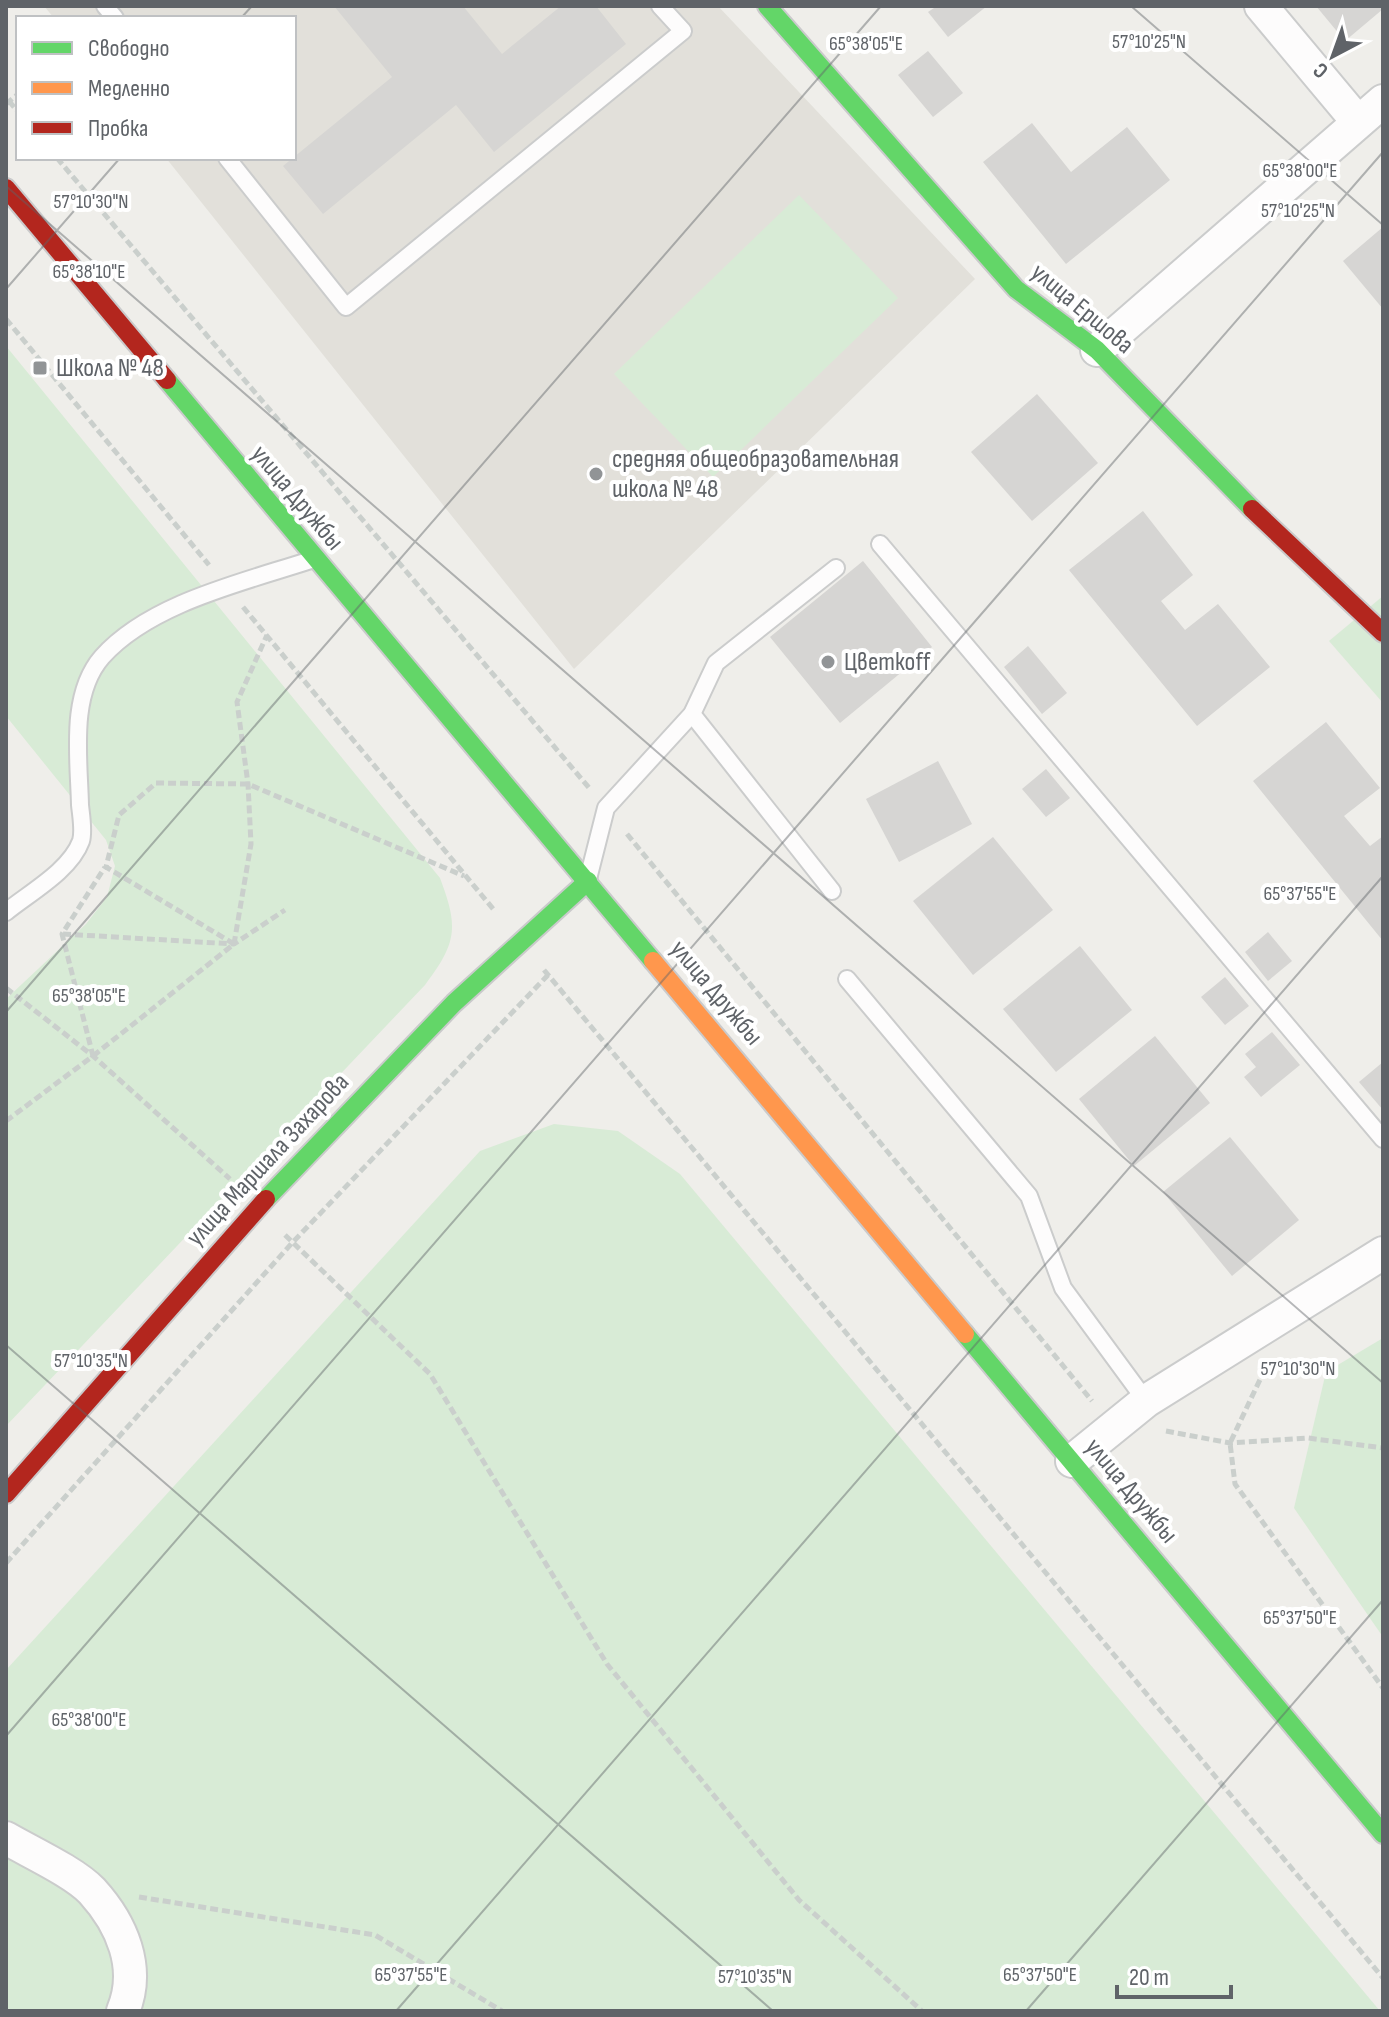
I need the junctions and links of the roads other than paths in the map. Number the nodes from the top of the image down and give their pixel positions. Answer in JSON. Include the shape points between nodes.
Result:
{"nodes":[{"id":1,"x":660,"y":6,"type":"edge"},
{"id":2,"x":767,"y":6,"type":"edge"},
{"id":3,"x":1261,"y":6,"type":"edge"},
{"id":4,"x":1383,"y":101,"type":"edge"},
{"id":5,"x":1358,"y":122,"type":"junction"},
{"id":6,"x":229,"y":160,"type":"edge"},
{"id":7,"x":6,"y":188,"type":"edge"},
{"id":8,"x":1097,"y":350,"type":"junction"},
{"id":9,"x":880,"y":544,"type":"dead end"},
{"id":10,"x":314,"y":559,"type":"junction"},
{"id":11,"x":836,"y":568,"type":"dead end"},
{"id":12,"x":1383,"y":633,"type":"edge"},
{"id":13,"x":692,"y":714,"type":"junction"},
{"id":14,"x":588,"y":881,"type":"junction"},
{"id":15,"x":832,"y":891,"type":"dead end"},
{"id":16,"x":6,"y":912,"type":"edge"},
{"id":17,"x":847,"y":979,"type":"dead end"},
{"id":18,"x":1383,"y":1139,"type":"edge"},
{"id":19,"x":1383,"y":1253,"type":"edge"},
{"id":20,"x":1146,"y":1401,"type":"junction"},
{"id":21,"x":1072,"y":1461,"type":"junction"},
{"id":22,"x":6,"y":1494,"type":"edge"},
{"id":23,"x":1383,"y":1834,"type":"edge"},
{"id":24,"x":6,"y":1838,"type":"edge"},
{"id":25,"x":123,"y":2011,"type":"edge"}],
"edges":[{"from":1,"to":6,"type":"lane","via":[[683,31],[346,307]]},
{"from":2,"to":8,"type":"main road","name":"улица Ершова","via":[[1016,289]]},
{"from":3,"to":5,"type":"street"},
{"from":4,"to":5,"type":"street"},
{"from":5,"to":8,"type":"street"},
{"from":7,"to":10,"type":"main road","name":"улица Дружбы"},
{"from":8,"to":12,"type":"main road","name":"улица Ершова","via":[[1275,532]]},
{"from":9,"to":18,"type":"lane"},
{"from":10,"to":14,"type":"main road","name":"улица Дружбы"},
{"from":10,"to":16,"type":"lane","via":[[227,587],[137,626],[101,658],[86,685],[77,735],[82,840],[66,864]]},
{"from":11,"to":13,"type":"lane","via":[[716,663]]},
{"from":13,"to":14,"type":"lane","via":[[606,808]]},
{"from":13,"to":15,"type":"lane"},
{"from":14,"to":21,"type":"main road","name":"улица Дружбы"},
{"from":14,"to":22,"type":"main road","name":"улица Маршала Захарова","via":[[460,994],[259,1205]]},
{"from":17,"to":20,"type":"lane","via":[[1029,1196],[1063,1288]]},
{"from":19,"to":20,"type":"street"},
{"from":20,"to":21,"type":"street"},
{"from":21,"to":23,"type":"main road","name":"улица Дружбы"},
{"from":24,"to":25,"type":"street","via":[[90,1889],[126,1941],[131,1991]]}]}
